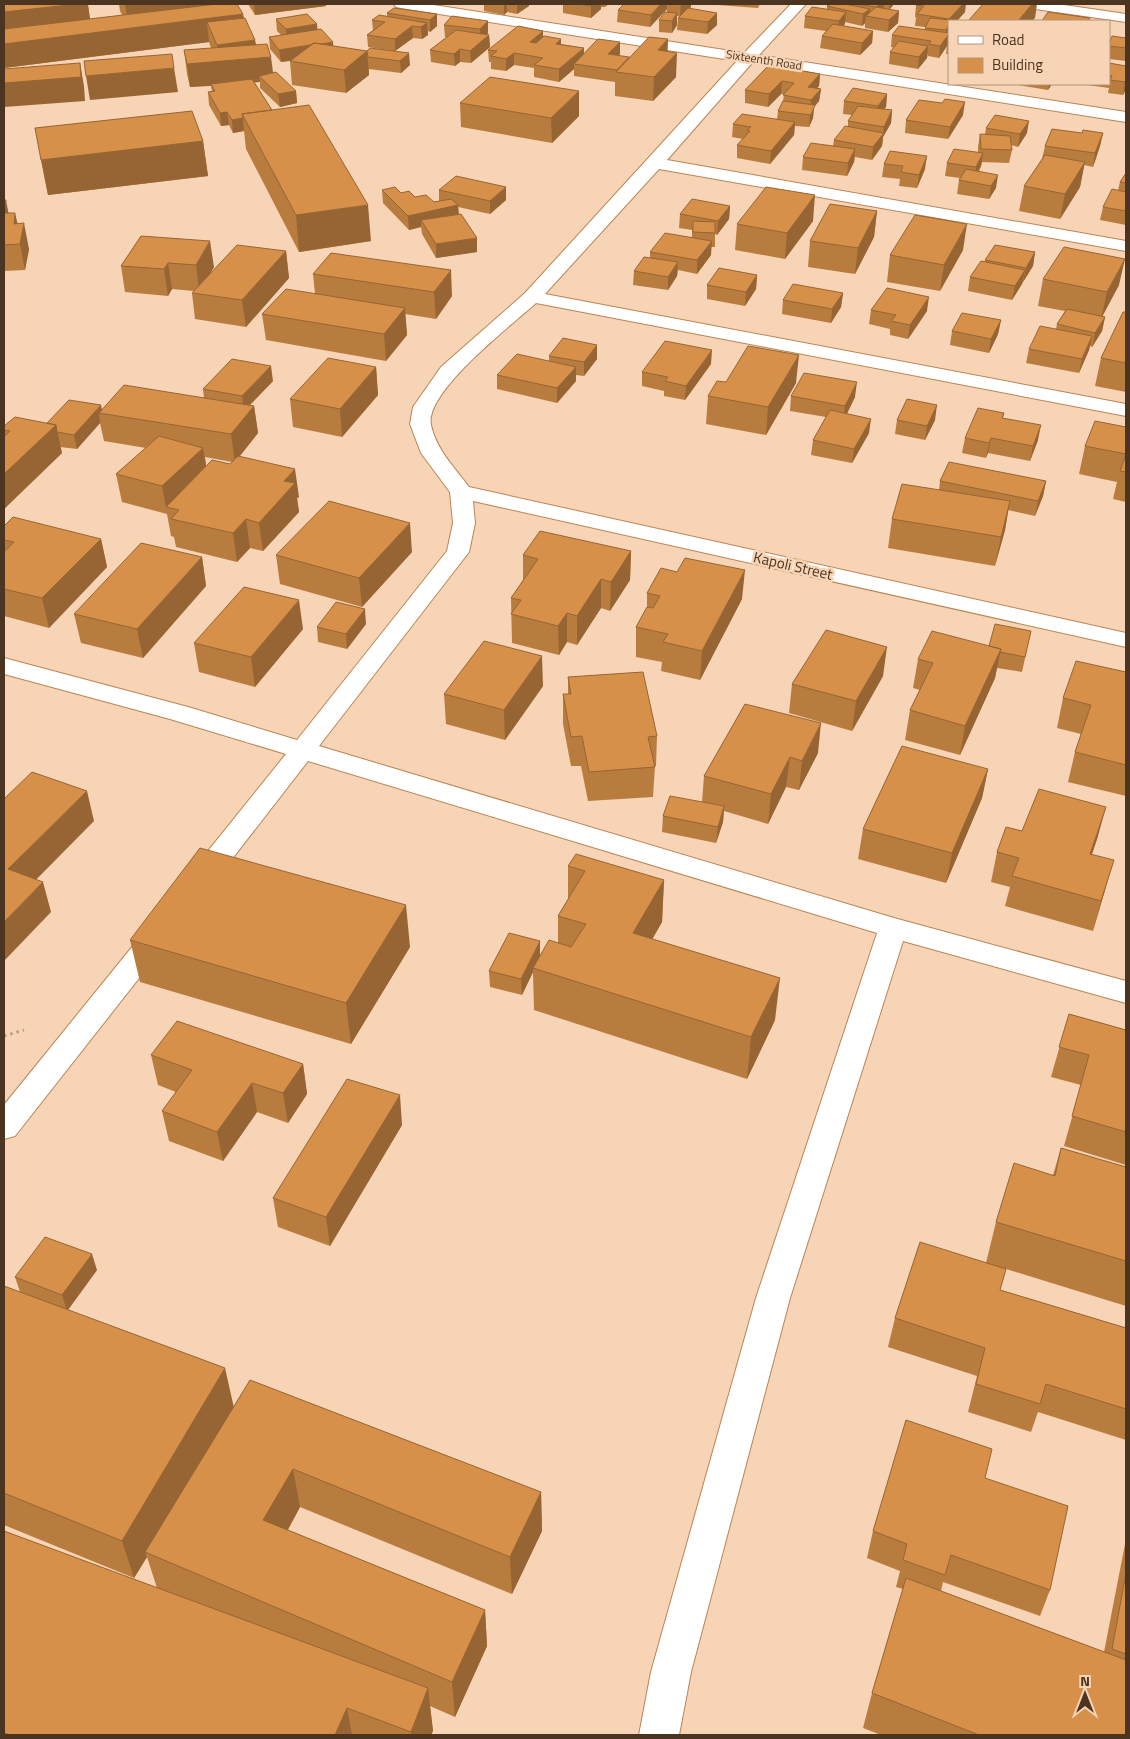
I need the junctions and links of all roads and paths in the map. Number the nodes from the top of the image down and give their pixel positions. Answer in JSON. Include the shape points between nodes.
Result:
{"nodes":[{"id":1,"x":401,"y":4,"type":"edge"},
{"id":2,"x":799,"y":4,"type":"edge"},
{"id":3,"x":1028,"y":4,"type":"edge"},
{"id":4,"x":1126,"y":18,"type":"edge"},
{"id":5,"x":748,"y":58,"type":"junction"},
{"id":6,"x":1126,"y":117,"type":"edge"},
{"id":7,"x":655,"y":163,"type":"junction"},
{"id":8,"x":1126,"y":246,"type":"edge"},
{"id":9,"x":532,"y":297,"type":"junction"},
{"id":10,"x":1126,"y":410,"type":"edge"},
{"id":11,"x":461,"y":492,"type":"junction"},
{"id":12,"x":1126,"y":640,"type":"edge"},
{"id":13,"x":4,"y":666,"type":"edge"},
{"id":14,"x":302,"y":750,"type":"junction"},
{"id":15,"x":893,"y":928,"type":"junction"},
{"id":16,"x":1126,"y":992,"type":"edge"},
{"id":17,"x":4,"y":1127,"type":"edge"},
{"id":18,"x":659,"y":1735,"type":"edge"}],
"edges":[{"from":1,"to":5,"type":"street","name":"Sixteenth Road"},
{"from":2,"to":5,"type":"street"},
{"from":3,"to":4,"type":"street"},
{"from":5,"to":6,"type":"street","name":"Sixteenth Road"},
{"from":5,"to":7,"type":"street"},
{"from":7,"to":8,"type":"street"},
{"from":7,"to":9,"type":"street"},
{"from":9,"to":10,"type":"street"},
{"from":9,"to":11,"type":"street","via":[[448,371],[423,408],[420,424],[432,453]]},
{"from":11,"to":12,"type":"street","name":"Kapoli Street"},
{"from":11,"to":14,"type":"street","via":[[464,523],[458,552]]},
{"from":13,"to":14,"type":"street","via":[[180,713]]},
{"from":14,"to":15,"type":"street"},
{"from":14,"to":17,"type":"street"},
{"from":15,"to":16,"type":"street"},
{"from":15,"to":18,"type":"street","via":[[773,1298],[671,1672]]}]}
